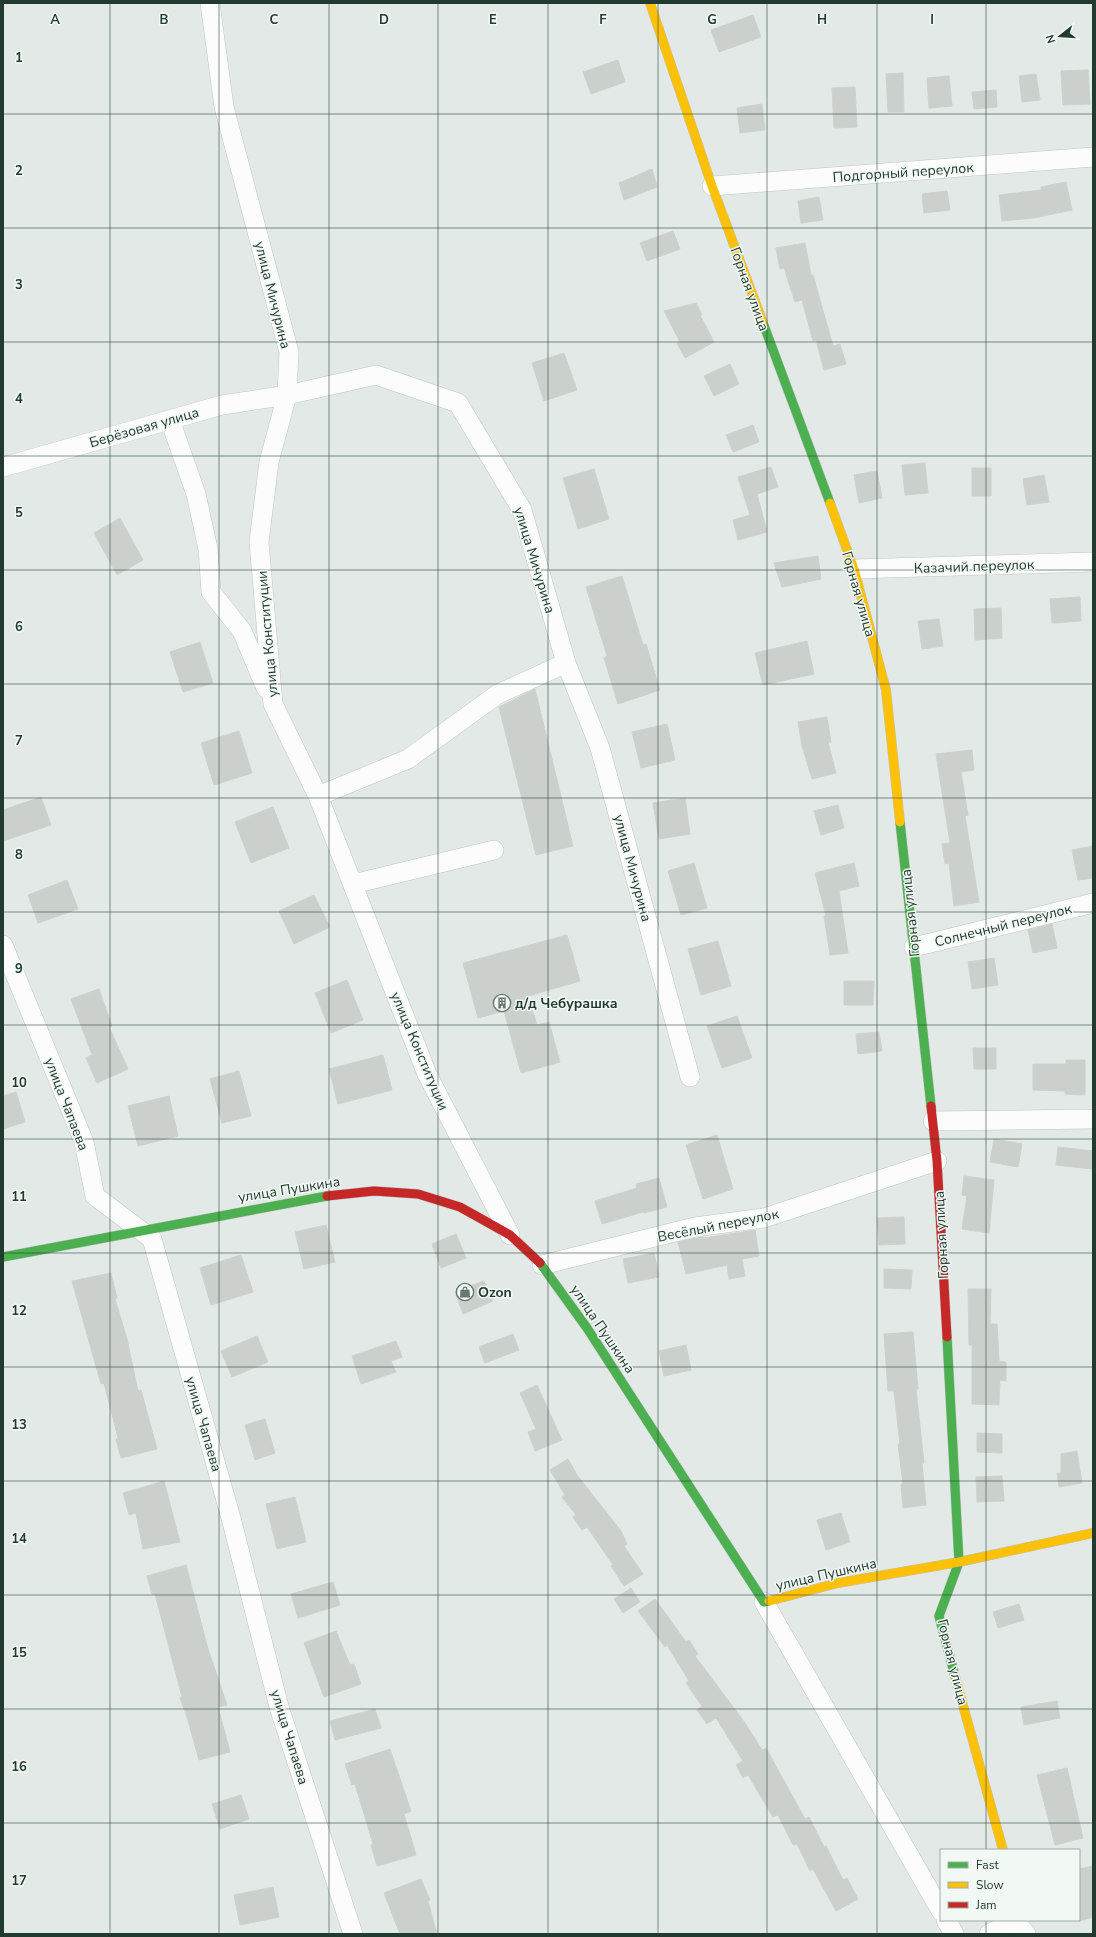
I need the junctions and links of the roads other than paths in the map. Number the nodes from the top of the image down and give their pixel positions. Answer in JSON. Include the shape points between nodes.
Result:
{"nodes":[{"id":1,"x":210,"y":3,"type":"edge"},
{"id":2,"x":650,"y":3,"type":"edge"},
{"id":3,"x":1093,"y":157,"type":"edge"},
{"id":4,"x":712,"y":186,"type":"junction"},
{"id":5,"x":287,"y":395,"type":"junction"},
{"id":6,"x":170,"y":420,"type":"junction"},
{"id":7,"x":3,"y":467,"type":"edge"},
{"id":8,"x":1093,"y":562,"type":"edge"},
{"id":9,"x":854,"y":569,"type":"junction"},
{"id":10,"x":566,"y":663,"type":"junction"},
{"id":11,"x":273,"y":704,"type":"junction"},
{"id":12,"x":318,"y":796,"type":"junction"},
{"id":13,"x":494,"y":850,"type":"dead end"},
{"id":14,"x":353,"y":884,"type":"junction"},
{"id":15,"x":1093,"y":903,"type":"edge"},
{"id":16,"x":3,"y":945,"type":"edge"},
{"id":17,"x":914,"y":947,"type":"junction"},
{"id":18,"x":690,"y":1077,"type":"dead end"},
{"id":19,"x":1093,"y":1119,"type":"edge"},
{"id":20,"x":933,"y":1120,"type":"junction"},
{"id":21,"x":937,"y":1161,"type":"junction"},
{"id":22,"x":141,"y":1230,"type":"junction"},
{"id":23,"x":510,"y":1234,"type":"junction"},
{"id":24,"x":3,"y":1257,"type":"edge"},
{"id":25,"x":542,"y":1265,"type":"junction"},
{"id":26,"x":1093,"y":1533,"type":"edge"},
{"id":27,"x":959,"y":1562,"type":"junction"},
{"id":28,"x":764,"y":1602,"type":"junction"},
{"id":29,"x":1003,"y":1849,"type":"edge"},
{"id":30,"x":940,"y":1909,"type":"edge"},
{"id":31,"x":947,"y":1921,"type":"edge"},
{"id":32,"x":1018,"y":1925,"type":"edge"},
{"id":33,"x":354,"y":1934,"type":"edge"},
{"id":34,"x":954,"y":1934,"type":"edge"},
{"id":35,"x":989,"y":1934,"type":"edge"}],
"edges":[{"from":1,"to":5,"type":"street","name":"улица Мичурина","via":[[224,107],[289,352]]},
{"from":2,"to":4,"type":"street","name":"Горная улица"},
{"from":3,"to":4,"type":"street","name":"Подгорный переулок"},
{"from":4,"to":9,"type":"street","name":"Горная улица"},
{"from":5,"to":6,"type":"street","name":"Берёзовая улица","via":[[222,405]]},
{"from":5,"to":10,"type":"street","name":"улица Мичурина","via":[[376,375],[458,403],[522,510]]},
{"from":5,"to":11,"type":"street","name":"улица Конституции","via":[[270,462],[259,542]]},
{"from":6,"to":7,"type":"street","name":"Берёзовая улица"},
{"from":6,"to":11,"type":"street","via":[[196,494],[208,548],[211,592],[242,631]]},
{"from":8,"to":9,"type":"street","name":"Казачий переулок"},
{"from":9,"to":17,"type":"street","name":"Горная улица","via":[[886,690]]},
{"from":10,"to":12,"type":"street","via":[[498,694],[408,759]]},
{"from":10,"to":18,"type":"street","name":"улица Мичурина","via":[[600,748]]},
{"from":11,"to":12,"type":"street","name":"улица Конституции"},
{"from":12,"to":14,"type":"street","name":"улица Конституции"},
{"from":13,"to":14,"type":"street"},
{"from":14,"to":23,"type":"street","name":"улица Конституции","via":[[427,1074]]},
{"from":15,"to":17,"type":"street","name":"Солнечный переулок"},
{"from":16,"to":22,"type":"street","name":"улица Чапаева","via":[[84,1142],[95,1196]]},
{"from":17,"to":20,"type":"street","name":"Горная улица"},
{"from":19,"to":20,"type":"street"},
{"from":20,"to":21,"type":"street","name":"Горная улица"},
{"from":21,"to":25,"type":"street","name":"Весёлый переулок","via":[[764,1218],[695,1227]]},
{"from":21,"to":27,"type":"street","name":"Горная улица"},
{"from":22,"to":23,"type":"street","name":"улица Пушкина","via":[[374,1190],[418,1194],[460,1207]]},
{"from":22,"to":24,"type":"street","name":"улица Пушкина"},
{"from":22,"to":33,"type":"street","name":"улица Чапаева","via":[[152,1239],[231,1518],[279,1707]]},
{"from":23,"to":25,"type":"street","name":"улица Пушкина"},
{"from":25,"to":28,"type":"street","name":"улица Пушкина","via":[[587,1328]]},
{"from":26,"to":27,"type":"street","name":"улица Пушкина"},
{"from":27,"to":28,"type":"street","name":"улица Пушкина","via":[[838,1583]]},
{"from":27,"to":29,"type":"street","name":"Горная улица","via":[[939,1616]]},
{"from":28,"to":30,"type":"street"},
{"from":31,"to":34,"type":"street"},
{"from":32,"to":35,"type":"street"}]}
